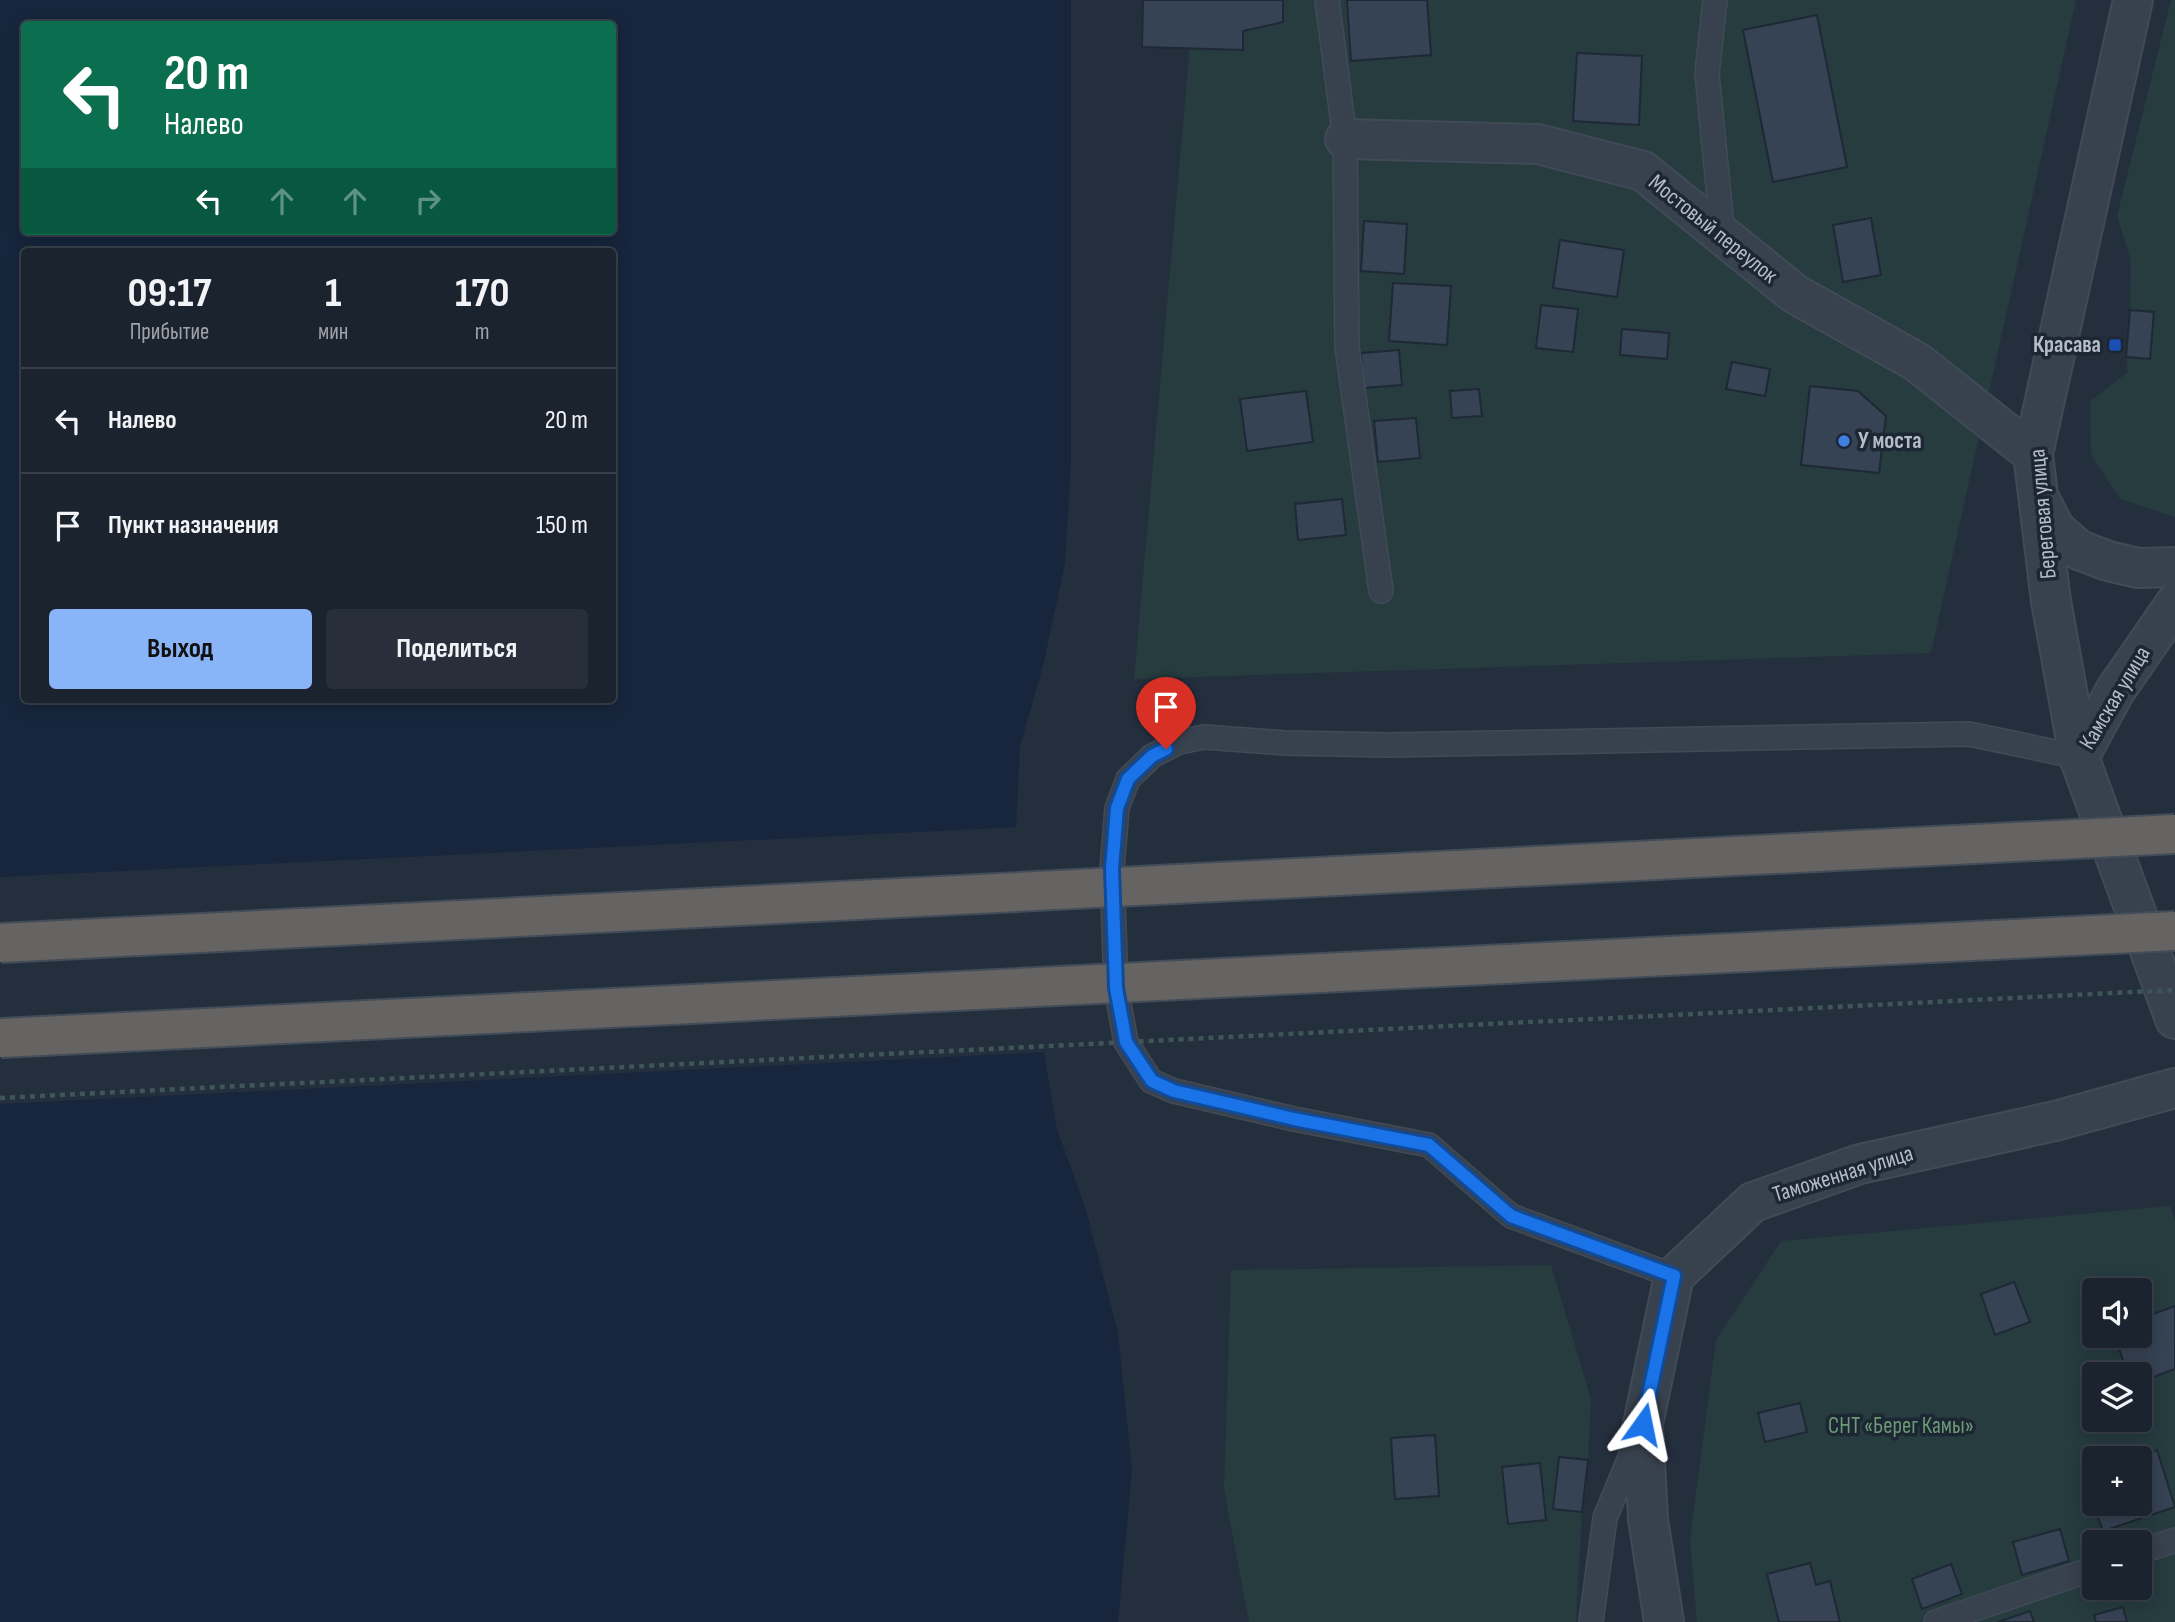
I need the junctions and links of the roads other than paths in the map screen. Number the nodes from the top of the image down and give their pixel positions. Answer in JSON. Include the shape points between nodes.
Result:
{"nodes":[{"id":1,"x":1327,"y":0,"type":"edge"},
{"id":2,"x":1714,"y":0,"type":"edge"},
{"id":3,"x":2133,"y":0,"type":"edge"},
{"id":4,"x":1345,"y":139,"type":"junction"},
{"id":5,"x":1723,"y":237,"type":"junction"},
{"id":6,"x":2032,"y":454,"type":"junction"},
{"id":7,"x":2037,"y":494,"type":"junction"},
{"id":8,"x":2175,"y":568,"type":"edge"},
{"id":9,"x":1381,"y":591,"type":"dead end"},
{"id":10,"x":2175,"y":604,"type":"edge"},
{"id":11,"x":2079,"y":757,"type":"junction"},
{"id":12,"x":2175,"y":834,"type":"edge"},
{"id":13,"x":2175,"y":931,"type":"edge"},
{"id":14,"x":0,"y":943,"type":"edge"},
{"id":15,"x":2175,"y":1019,"type":"edge"},
{"id":16,"x":0,"y":1038,"type":"edge"},
{"id":17,"x":2175,"y":1088,"type":"edge"},
{"id":18,"x":1674,"y":1276,"type":"junction"},
{"id":19,"x":1643,"y":1424,"type":"junction"},
{"id":20,"x":2175,"y":1540,"type":"edge"},
{"id":21,"x":2152,"y":1548,"type":"edge"},
{"id":22,"x":2082,"y":1572,"type":"edge"},
{"id":23,"x":1591,"y":1622,"type":"edge"},
{"id":24,"x":1664,"y":1622,"type":"edge"},
{"id":25,"x":1936,"y":1622,"type":"edge"}],
"edges":[{"from":1,"to":4,"type":"lane"},
{"from":2,"to":5,"type":"lane","via":[[1707,74]]},
{"from":3,"to":6,"type":"street","name":"Береговая улица"},
{"from":4,"to":5,"type":"street","name":"Мостовый переулок","via":[[1538,144],[1643,171]]},
{"from":4,"to":9,"type":"lane","via":[[1347,347]]},
{"from":5,"to":6,"type":"street","name":"Мостовый переулок","via":[[1795,295],[1917,362]]},
{"from":6,"to":7,"type":"street","name":"Береговая улица"},
{"from":7,"to":8,"type":"street","via":[[2055,529],[2078,550],[2138,568]]},
{"from":7,"to":11,"type":"street","name":"Береговая улица"},
{"from":10,"to":11,"type":"street","name":"Камская улица","via":[[2115,691]]},
{"from":11,"to":15,"type":"street","name":"Береговая улица"},
{"from":11,"to":18,"type":"lane","via":[[1969,734],[1388,745],[1204,737],[1179,742],[1152,756],[1128,779],[1117,808],[1112,869],[1116,988],[1126,1042],[1152,1081],[1174,1091],[1294,1119],[1429,1145],[1511,1216]]},
{"from":12,"to":14,"type":"highway","bridge":true},
{"from":13,"to":16,"type":"highway","bridge":true},
{"from":17,"to":18,"type":"street","name":"Таможенная улица","via":[[2055,1121],[1860,1164],[1753,1202]]},
{"from":18,"to":19,"type":"street"},
{"from":19,"to":23,"type":"lane","via":[[1605,1518]]},
{"from":19,"to":24,"type":"street","via":[[1648,1519]]},
{"from":20,"to":21,"type":"lane"},
{"from":22,"to":25,"type":"lane"}]}
